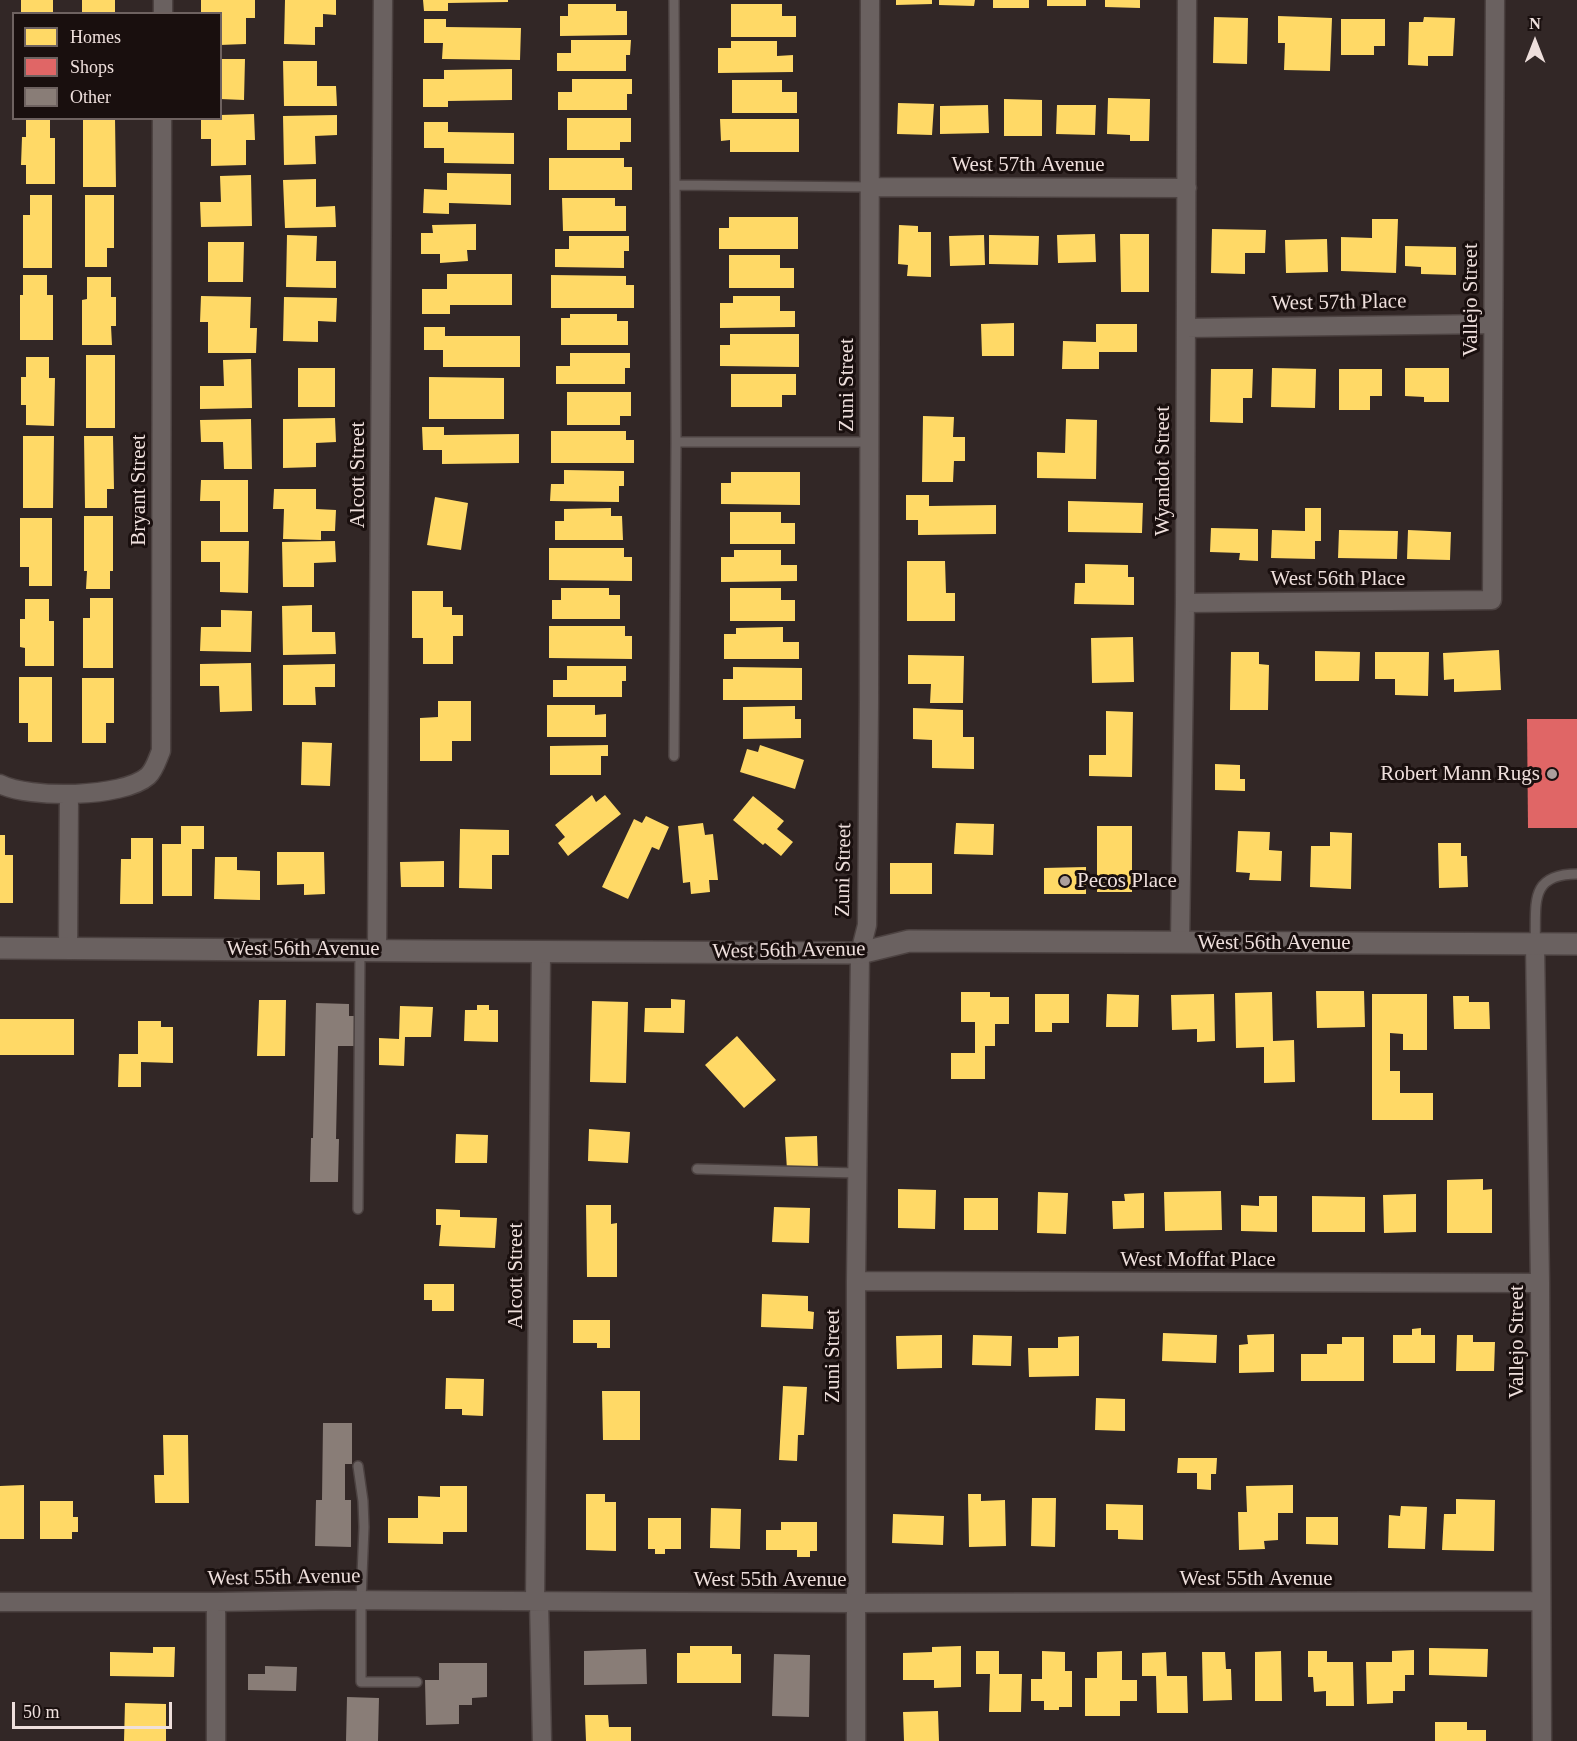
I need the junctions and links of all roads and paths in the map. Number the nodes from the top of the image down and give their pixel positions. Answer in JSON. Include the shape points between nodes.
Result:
{"nodes":[{"id":1,"x":383,"y":0,"type":"edge"},
{"id":2,"x":674,"y":0,"type":"edge"},
{"id":3,"x":870,"y":0,"type":"edge"},
{"id":4,"x":1187,"y":0,"type":"edge"},
{"id":5,"x":1495,"y":0,"type":"edge"},
{"id":6,"x":162,"y":120,"type":"edge"},
{"id":7,"x":675,"y":185,"type":"junction"},
{"id":8,"x":870,"y":187,"type":"junction"},
{"id":9,"x":1187,"y":188,"type":"junction"},
{"id":10,"x":1493,"y":324,"type":"junction"},
{"id":11,"x":1186,"y":328,"type":"junction"},
{"id":12,"x":676,"y":442,"type":"junction"},
{"id":13,"x":870,"y":442,"type":"junction"},
{"id":14,"x":1492,"y":600,"type":"joint"},
{"id":15,"x":1185,"y":603,"type":"junction"},
{"id":16,"x":674,"y":756,"type":"dead end"},
{"id":17,"x":0,"y":784,"type":"edge"},
{"id":18,"x":69,"y":794,"type":"junction"},
{"id":19,"x":1577,"y":874,"type":"edge"},
{"id":20,"x":1179,"y":942,"type":"junction"},
{"id":21,"x":1535,"y":944,"type":"junction"},
{"id":22,"x":1577,"y":944,"type":"edge"},
{"id":23,"x":0,"y":948,"type":"edge"},
{"id":24,"x":68,"y":948,"type":"junction"},
{"id":25,"x":368,"y":950,"type":"junction"},
{"id":26,"x":541,"y":953,"type":"junction"},
{"id":27,"x":860,"y":953,"type":"junction"},
{"id":28,"x":697,"y":1169,"type":"dead end"},
{"id":29,"x":857,"y":1173,"type":"junction"},
{"id":30,"x":358,"y":1209,"type":"dead end"},
{"id":31,"x":856,"y":1281,"type":"junction"},
{"id":32,"x":1540,"y":1283,"type":"junction"},
{"id":33,"x":358,"y":1466,"type":"dead end"},
{"id":34,"x":362,"y":1600,"type":"junction"},
{"id":35,"x":537,"y":1601,"type":"junction"},
{"id":36,"x":1541,"y":1601,"type":"junction"},
{"id":37,"x":0,"y":1602,"type":"edge"},
{"id":38,"x":216,"y":1602,"type":"junction"},
{"id":39,"x":855,"y":1603,"type":"junction"},
{"id":40,"x":417,"y":1682,"type":"dead end"},
{"id":41,"x":216,"y":1741,"type":"edge"},
{"id":42,"x":542,"y":1741,"type":"edge"},
{"id":43,"x":856,"y":1741,"type":"edge"},
{"id":44,"x":1542,"y":1741,"type":"edge"}],
"edges":[{"from":1,"to":25,"type":"street","name":"Alcott Street"},
{"from":2,"to":7,"type":"lane"},
{"from":3,"to":8,"type":"street","name":"Zuni Street"},
{"from":4,"to":9,"type":"street","name":"Wyandot Street"},
{"from":5,"to":10,"type":"street","name":"Vallejo Street"},
{"from":6,"to":18,"type":"street","name":"Bryant Street","via":[[160,751],[153,770],[131,786]]},
{"from":7,"to":8,"type":"lane"},
{"from":7,"to":12,"type":"lane"},
{"from":8,"to":9,"type":"street","name":"West 57th Avenue"},
{"from":8,"to":13,"type":"street","name":"Zuni Street"},
{"from":9,"to":11,"type":"street","name":"Wyandot Street"},
{"from":10,"to":11,"type":"street","name":"West 57th Place"},
{"from":10,"to":14,"type":"street","name":"Vallejo Street"},
{"from":11,"to":15,"type":"street","name":"Wyandot Street"},
{"from":12,"to":13,"type":"lane"},
{"from":12,"to":16,"type":"lane"},
{"from":13,"to":27,"type":"street","name":"Zuni Street","via":[[867,925]]},
{"from":14,"to":15,"type":"street","name":"West 56th Place"},
{"from":15,"to":20,"type":"street","name":"Wyandot Street"},
{"from":17,"to":18,"type":"street","via":[[19,790]]},
{"from":18,"to":24,"type":"street"},
{"from":19,"to":21,"type":"lane","via":[[1563,874],[1546,881],[1537,893]]},
{"from":20,"to":21,"type":"street","name":"West 56th Avenue"},
{"from":20,"to":27,"type":"street","name":"West 56th Avenue","via":[[909,941]]},
{"from":21,"to":22,"type":"street","name":"West 56th Avenue"},
{"from":21,"to":32,"type":"street","name":"Vallejo Street"},
{"from":23,"to":24,"type":"street","name":"West 56th Avenue"},
{"from":24,"to":25,"type":"street","name":"West 56th Avenue"},
{"from":25,"to":26,"type":"street","name":"West 56th Avenue"},
{"from":25,"to":30,"type":"lane"},
{"from":26,"to":27,"type":"street","name":"West 56th Avenue"},
{"from":26,"to":35,"type":"street","name":"Alcott Street"},
{"from":27,"to":29,"type":"street","name":"Zuni Street"},
{"from":28,"to":29,"type":"lane"},
{"from":29,"to":31,"type":"street","name":"Zuni Street"},
{"from":31,"to":32,"type":"street","name":"West Moffat Place"},
{"from":31,"to":39,"type":"street","name":"Zuni Street"},
{"from":32,"to":36,"type":"street","name":"Vallejo Street"},
{"from":33,"to":34,"type":"lane","via":[[364,1509]]},
{"from":34,"to":35,"type":"street","name":"West 55th Avenue"},
{"from":34,"to":38,"type":"street","name":"West 55th Avenue"},
{"from":34,"to":40,"type":"lane","via":[[362,1682]]},
{"from":35,"to":39,"type":"street","name":"West 55th Avenue"},
{"from":35,"to":42,"type":"street","name":"Alcott Street"},
{"from":36,"to":39,"type":"street","name":"West 55th Avenue"},
{"from":36,"to":44,"type":"street","name":"Vallejo Street"},
{"from":37,"to":38,"type":"street","name":"West 55th Avenue"},
{"from":38,"to":41,"type":"street"},
{"from":39,"to":43,"type":"street","name":"Zuni Street"}]}
